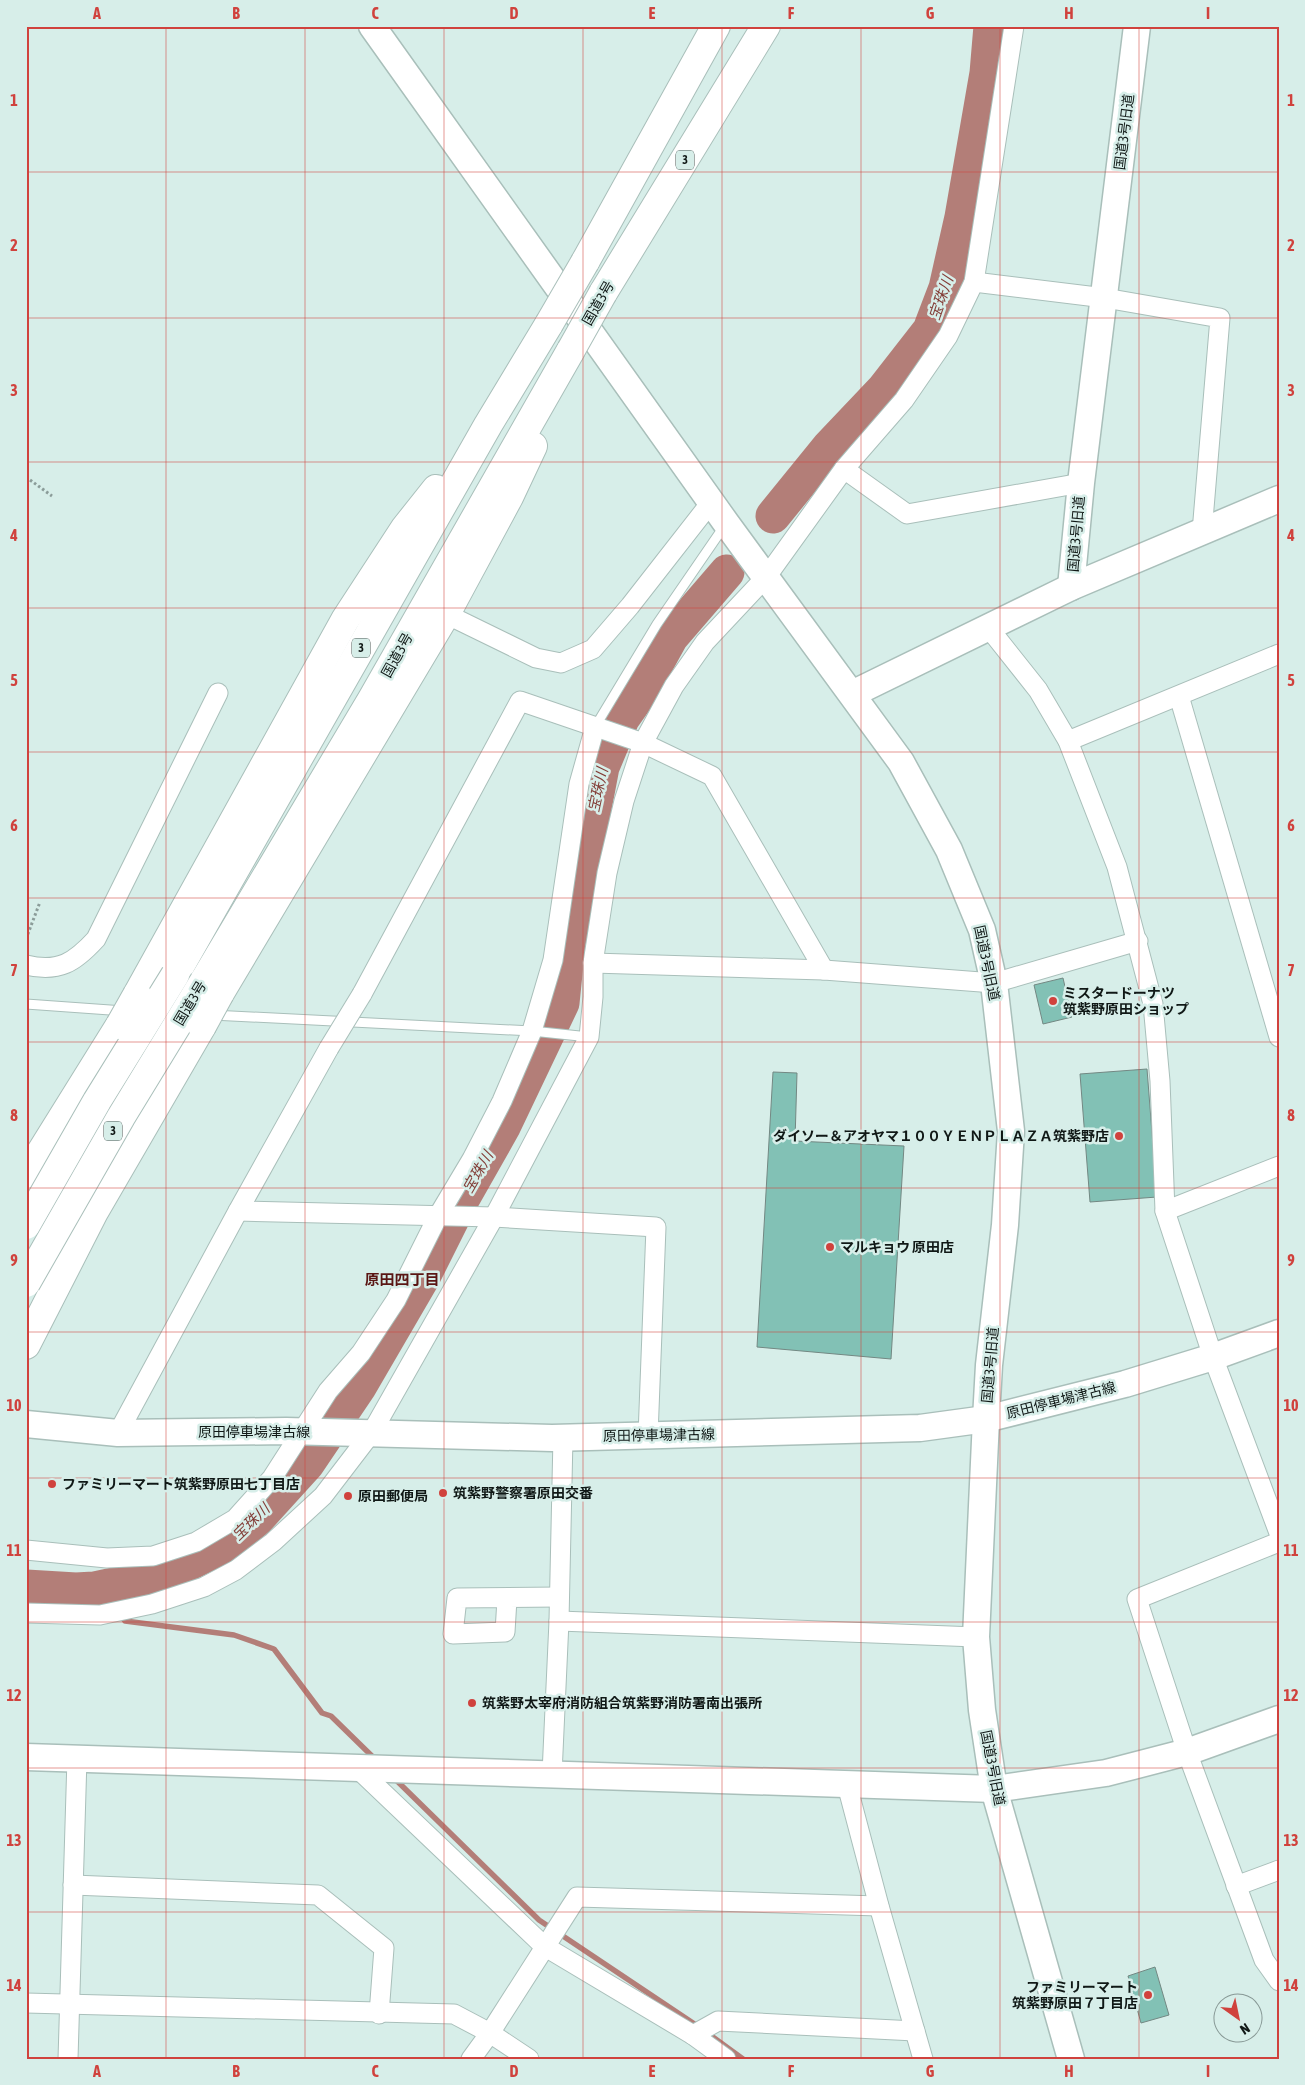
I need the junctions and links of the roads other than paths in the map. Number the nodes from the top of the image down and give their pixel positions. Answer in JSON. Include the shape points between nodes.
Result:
{"nodes":[{"id":1,"x":372,"y":26,"type":"edge"},
{"id":2,"x":716,"y":26,"type":"edge"},
{"id":3,"x":766,"y":26,"type":"edge"},
{"id":4,"x":1014,"y":26,"type":"edge"},
{"id":5,"x":1137,"y":26,"type":"edge"},
{"id":6,"x":974,"y":282,"type":"junction"},
{"id":7,"x":1105,"y":298,"type":"junction"},
{"id":8,"x":550,"y":384,"type":"junction"},
{"id":9,"x":488,"y":426,"type":"junction"},
{"id":10,"x":844,"y":470,"type":"junction"},
{"id":11,"x":1081,"y":483,"type":"junction"},
{"id":12,"x":1279,"y":499,"type":"edge"},
{"id":13,"x":712,"y":501,"type":"junction"},
{"id":14,"x":726,"y":523,"type":"junction"},
{"id":15,"x":1202,"y":532,"type":"junction"},
{"id":16,"x":767,"y":576,"type":"junction"},
{"id":17,"x":1071,"y":587,"type":"junction"},
{"id":18,"x":446,"y":614,"type":"junction"},
{"id":19,"x":988,"y":627,"type":"junction"},
{"id":20,"x":1279,"y":654,"type":"edge"},
{"id":21,"x":218,"y":693,"type":"dead end"},
{"id":22,"x":852,"y":694,"type":"junction"},
{"id":23,"x":1179,"y":696,"type":"junction"},
{"id":24,"x":595,"y":727,"type":"junction"},
{"id":25,"x":1068,"y":742,"type":"junction"},
{"id":26,"x":644,"y":743,"type":"junction"},
{"id":27,"x":1138,"y":941,"type":"junction"},
{"id":28,"x":593,"y":963,"type":"junction"},
{"id":29,"x":26,"y":965,"type":"edge"},
{"id":30,"x":824,"y":970,"type":"junction"},
{"id":31,"x":994,"y":983,"type":"junction"},
{"id":32,"x":212,"y":987,"type":"junction"},
{"id":33,"x":26,"y":1004,"type":"edge"},
{"id":34,"x":1278,"y":1030,"type":"edge"},
{"id":35,"x":532,"y":1031,"type":"junction"},
{"id":36,"x":589,"y":1037,"type":"junction"},
{"id":37,"x":1279,"y":1166,"type":"edge"},
{"id":38,"x":26,"y":1176,"type":"edge"},
{"id":39,"x":238,"y":1211,"type":"junction"},
{"id":40,"x":1165,"y":1211,"type":"junction"},
{"id":41,"x":438,"y":1216,"type":"junction"},
{"id":42,"x":494,"y":1217,"type":"junction"},
{"id":43,"x":26,"y":1225,"type":"edge"},
{"id":44,"x":26,"y":1283,"type":"edge"},
{"id":45,"x":1279,"y":1333,"type":"edge"},
{"id":46,"x":26,"y":1345,"type":"edge"},
{"id":47,"x":1213,"y":1358,"type":"junction"},
{"id":48,"x":986,"y":1419,"type":"junction"},
{"id":49,"x":26,"y":1424,"type":"edge"},
{"id":50,"x":302,"y":1431,"type":"junction"},
{"id":51,"x":372,"y":1432,"type":"junction"},
{"id":52,"x":118,"y":1433,"type":"junction"},
{"id":53,"x":648,"y":1436,"type":"junction"},
{"id":54,"x":563,"y":1437,"type":"junction"},
{"id":55,"x":1279,"y":1532,"type":"edge"},
{"id":56,"x":1279,"y":1542,"type":"edge"},
{"id":57,"x":26,"y":1550,"type":"edge"},
{"id":58,"x":559,"y":1597,"type":"junction"},
{"id":59,"x":507,"y":1599,"type":"dead end"},
{"id":60,"x":26,"y":1613,"type":"edge"},
{"id":61,"x":559,"y":1621,"type":"junction"},
{"id":62,"x":976,"y":1637,"type":"junction"},
{"id":63,"x":1279,"y":1719,"type":"edge"},
{"id":64,"x":1187,"y":1752,"type":"junction"},
{"id":65,"x":26,"y":1757,"type":"edge"},
{"id":66,"x":77,"y":1758,"type":"junction"},
{"id":67,"x":356,"y":1767,"type":"junction"},
{"id":68,"x":552,"y":1774,"type":"junction"},
{"id":69,"x":847,"y":1785,"type":"junction"},
{"id":70,"x":994,"y":1789,"type":"junction"},
{"id":71,"x":1279,"y":1870,"type":"edge"},
{"id":72,"x":73,"y":1884,"type":"junction"},
{"id":73,"x":1236,"y":1886,"type":"junction"},
{"id":74,"x":879,"y":1906,"type":"junction"},
{"id":75,"x":544,"y":1946,"type":"junction"},
{"id":76,"x":1279,"y":1981,"type":"edge"},
{"id":77,"x":26,"y":2003,"type":"edge"},
{"id":78,"x":70,"y":2004,"type":"junction"},
{"id":79,"x":379,"y":2014,"type":"junction"},
{"id":80,"x":915,"y":2031,"type":"junction"},
{"id":81,"x":490,"y":2033,"type":"junction"},
{"id":82,"x":693,"y":2035,"type":"junction"},
{"id":83,"x":68,"y":2059,"type":"edge"},
{"id":84,"x":471,"y":2059,"type":"edge"},
{"id":85,"x":529,"y":2059,"type":"edge"},
{"id":86,"x":726,"y":2059,"type":"edge"},
{"id":87,"x":923,"y":2059,"type":"edge"},
{"id":88,"x":1072,"y":2059,"type":"edge"}],
"edges":[{"from":1,"to":13,"type":"street"},
{"from":2,"to":9,"type":"highway","name":"国道3号","number":"3","bridge":true,"via":[[585,262]]},
{"from":3,"to":8,"type":"highway","name":"国道3号","number":"3","bridge":true},
{"from":4,"to":6,"type":"street"},
{"from":5,"to":7,"type":"street","name":"国道3号旧道"},
{"from":6,"to":7,"type":"street"},
{"from":6,"to":10,"type":"street","via":[[948,336],[904,400]]},
{"from":7,"to":11,"type":"street","name":"国道3号旧道"},
{"from":7,"to":15,"type":"street","via":[[1220,318]]},
{"from":8,"to":18,"type":"highway","via":[[545,421],[509,497]]},
{"from":8,"to":32,"type":"highway","name":"国道3号","number":"3"},
{"from":9,"to":38,"type":"highway","bridge":true,"via":[[405,528],[345,620],[120,1025]]},
{"from":9,"to":43,"type":"highway","name":"国道3号","number":"3","bridge":true,"via":[[175,974]]},
{"from":10,"to":11,"type":"street","via":[[907,514]]},
{"from":10,"to":16,"type":"street"},
{"from":11,"to":17,"type":"street","name":"国道3号旧道"},
{"from":12,"to":15,"type":"street"},
{"from":13,"to":14,"type":"street"},
{"from":13,"to":18,"type":"street","via":[[593,649],[561,663],[536,658]]},
{"from":14,"to":16,"type":"street"},
{"from":14,"to":24,"type":"lane","via":[[653,631]]},
{"from":15,"to":17,"type":"street"},
{"from":16,"to":22,"type":"street"},
{"from":16,"to":26,"type":"street","via":[[705,642],[674,686]]},
{"from":17,"to":19,"type":"street","name":"国道3号旧道"},
{"from":18,"to":32,"type":"highway"},
{"from":19,"to":22,"type":"street","name":"国道3号旧道"},
{"from":19,"to":25,"type":"street","via":[[1038,690]]},
{"from":20,"to":23,"type":"street"},
{"from":21,"to":29,"type":"street","via":[[96,939],[80,957],[63,966],[42,969]]},
{"from":22,"to":31,"type":"street","name":"国道3号旧道","via":[[901,762],[949,850],[982,930]]},
{"from":23,"to":25,"type":"street"},
{"from":23,"to":34,"type":"street"},
{"from":24,"to":26,"type":"street"},
{"from":24,"to":35,"type":"street","via":[[580,784],[553,960]]},
{"from":24,"to":39,"type":"street","bridge":true,"via":[[520,701],[362,994]]},
{"from":25,"to":27,"type":"street","via":[[1117,867]]},
{"from":26,"to":28,"type":"street","via":[[624,801],[607,873]]},
{"from":26,"to":30,"type":"street","via":[[712,776]]},
{"from":27,"to":31,"type":"street"},
{"from":27,"to":40,"type":"street","via":[[1154,1004]]},
{"from":28,"to":30,"type":"street"},
{"from":28,"to":36,"type":"street"},
{"from":30,"to":31,"type":"street"},
{"from":31,"to":48,"type":"street","name":"国道3号旧道","via":[[1011,1131]]},
{"from":32,"to":44,"type":"highway","name":"国道3号","number":"3","bridge":true,"via":[[122,1117]]},
{"from":32,"to":46,"type":"highway","bridge":true,"via":[[202,1026],[94,1212]]},
{"from":33,"to":35,"type":"lane"},
{"from":35,"to":36,"type":"lane"},
{"from":35,"to":41,"type":"street","via":[[502,1101]]},
{"from":36,"to":42,"type":"street"},
{"from":37,"to":40,"type":"street"},
{"from":39,"to":41,"type":"street"},
{"from":39,"to":52,"type":"street"},
{"from":40,"to":47,"type":"street"},
{"from":41,"to":42,"type":"street"},
{"from":41,"to":50,"type":"street","via":[[396,1300]]},
{"from":42,"to":51,"type":"street"},
{"from":42,"to":53,"type":"street","via":[[656,1228]]},
{"from":45,"to":47,"type":"street","name":"原田停車場津古線"},
{"from":47,"to":48,"type":"street","name":"原田停車場津古線"},
{"from":47,"to":55,"type":"street"},
{"from":48,"to":53,"type":"street","name":"原田停車場津古線","via":[[920,1428]]},
{"from":48,"to":62,"type":"street","name":"国道3号旧道"},
{"from":49,"to":52,"type":"street","name":"原田停車場津古線"},
{"from":50,"to":51,"type":"street","name":"原田停車場津古線"},
{"from":50,"to":52,"type":"street","name":"原田停車場津古線"},
{"from":50,"to":57,"type":"street","via":[[272,1478],[235,1520],[196,1542],[152,1556],[116,1558]]},
{"from":51,"to":54,"type":"street","name":"原田停車場津古線"},
{"from":51,"to":60,"type":"street","via":[[323,1496],[273,1542],[236,1570],[204,1587],[152,1604],[100,1615]]},
{"from":53,"to":54,"type":"street","name":"原田停車場津古線"},
{"from":54,"to":58,"type":"street"},
{"from":56,"to":64,"type":"street","via":[[1137,1599]]},
{"from":58,"to":59,"type":"street"},
{"from":58,"to":61,"type":"street"},
{"from":61,"to":62,"type":"street"},
{"from":61,"to":68,"type":"street"},
{"from":62,"to":70,"type":"street","name":"国道3号旧道","via":[[982,1710]]},
{"from":63,"to":64,"type":"street"},
{"from":64,"to":70,"type":"street","via":[[1106,1773]]},
{"from":64,"to":73,"type":"street"},
{"from":65,"to":66,"type":"street"},
{"from":66,"to":67,"type":"street"},
{"from":66,"to":72,"type":"street"},
{"from":67,"to":68,"type":"street"},
{"from":67,"to":75,"type":"street"},
{"from":68,"to":69,"type":"street"},
{"from":69,"to":70,"type":"street"},
{"from":69,"to":74,"type":"street"},
{"from":70,"to":88,"type":"street","name":"国道3号旧道"},
{"from":71,"to":73,"type":"street"},
{"from":72,"to":78,"type":"street"},
{"from":72,"to":79,"type":"street","via":[[318,1895],[384,1948]]},
{"from":73,"to":76,"type":"street","via":[[1264,1960]]},
{"from":74,"to":75,"type":"street","via":[[577,1897]]},
{"from":74,"to":80,"type":"street"},
{"from":75,"to":81,"type":"street"},
{"from":75,"to":82,"type":"street"},
{"from":77,"to":78,"type":"street"},
{"from":78,"to":79,"type":"street"},
{"from":78,"to":83,"type":"street"},
{"from":79,"to":81,"type":"street","via":[[454,2014]]},
{"from":80,"to":82,"type":"street","via":[[718,2021]]},
{"from":80,"to":87,"type":"street"},
{"from":81,"to":84,"type":"street"},
{"from":81,"to":85,"type":"street"},
{"from":82,"to":86,"type":"street"}]}
